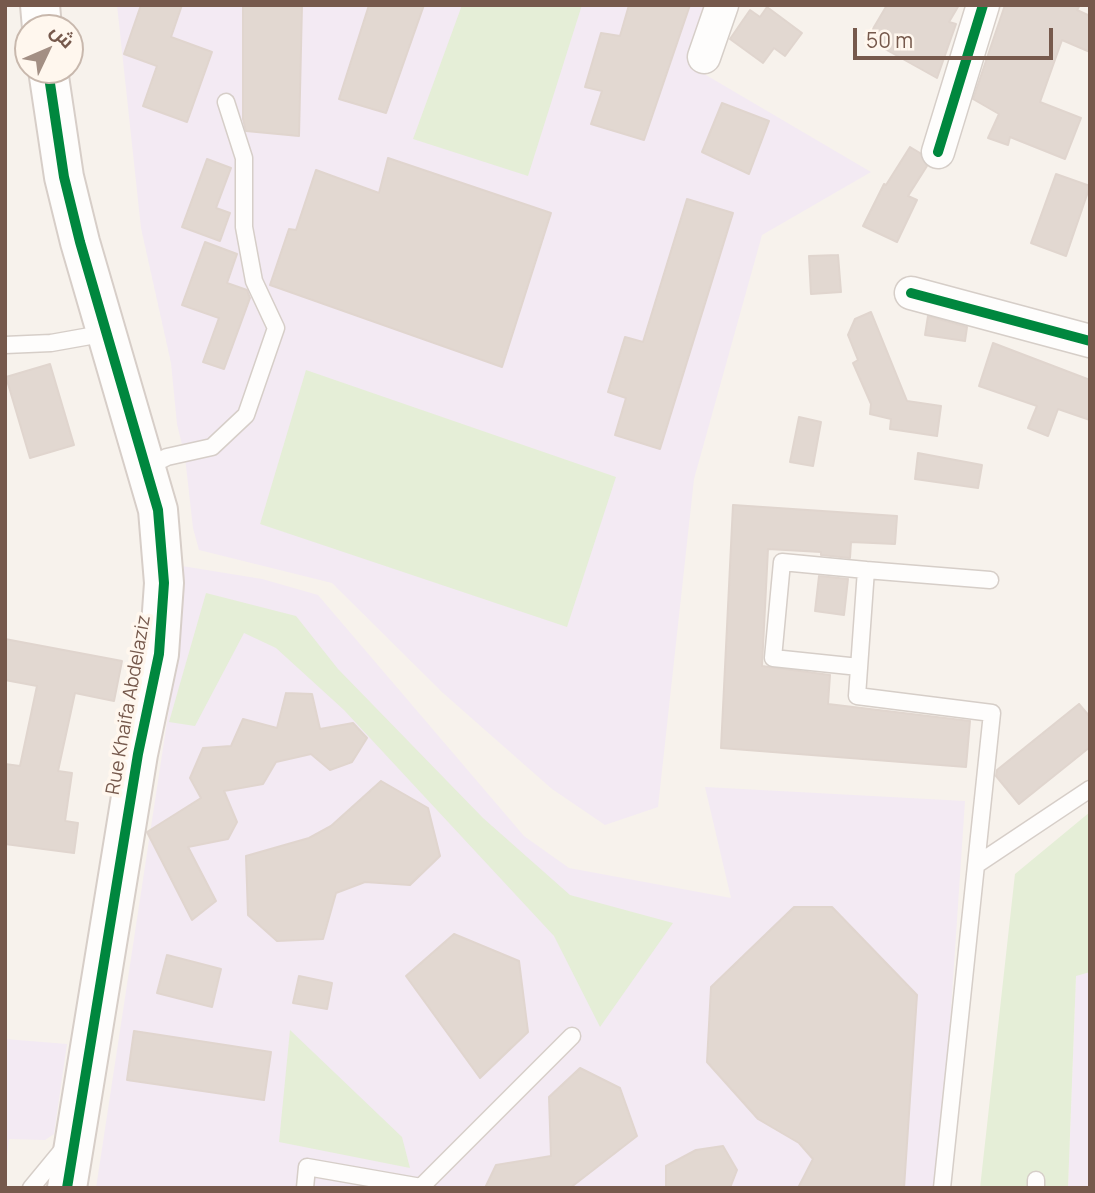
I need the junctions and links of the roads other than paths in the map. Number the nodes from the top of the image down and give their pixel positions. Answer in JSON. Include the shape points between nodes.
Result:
{"nodes":[{"id":1,"x":722,"y":5,"type":"edge"},
{"id":2,"x":983,"y":5,"type":"edge"},
{"id":3,"x":704,"y":57,"type":"dead end"},
{"id":4,"x":50,"y":84,"type":"edge"},
{"id":5,"x":226,"y":102,"type":"dead end"},
{"id":6,"x":938,"y":152,"type":"dead end"},
{"id":7,"x":911,"y":293,"type":"dead end"},
{"id":8,"x":107,"y":333,"type":"junction"},
{"id":9,"x":1090,"y":341,"type":"edge"},
{"id":10,"x":5,"y":345,"type":"edge"},
{"id":11,"x":147,"y":467,"type":"junction"},
{"id":12,"x":866,"y":570,"type":"junction"},
{"id":13,"x":990,"y":580,"type":"dead end"},
{"id":14,"x":859,"y":667,"type":"junction"},
{"id":15,"x":1090,"y":789,"type":"edge"},
{"id":16,"x":976,"y":865,"type":"junction"},
{"id":17,"x":572,"y":1036,"type":"dead end"},
{"id":18,"x":75,"y":1136,"type":"junction"},
{"id":19,"x":30,"y":1188,"type":"edge"},
{"id":20,"x":67,"y":1188,"type":"edge"},
{"id":21,"x":305,"y":1188,"type":"edge"},
{"id":22,"x":942,"y":1188,"type":"edge"}],
"edges":[{"from":1,"to":3,"type":"street"},
{"from":2,"to":6,"type":"street"},
{"from":4,"to":8,"type":"street","name":"Rue Khaifa Abdelaziz","via":[[64,177]]},
{"from":5,"to":11,"type":"lane","via":[[244,158],[244,227],[254,281],[276,328],[246,415],[212,447],[167,457]]},
{"from":7,"to":9,"type":"street"},
{"from":8,"to":10,"type":"lane"},
{"from":8,"to":11,"type":"street","name":"Rue Khaifa Abdelaziz"},
{"from":11,"to":18,"type":"street","name":"Rue Khaifa Abdelaziz","via":[[162,529],[159,654],[138,754]]},
{"from":12,"to":13,"type":"lane"},
{"from":12,"to":14,"type":"lane"},
{"from":12,"to":14,"type":"lane","via":[[782,562],[773,658]]},
{"from":14,"to":16,"type":"lane","via":[[857,696],[992,713]]},
{"from":15,"to":16,"type":"lane"},
{"from":16,"to":22,"type":"lane"},
{"from":17,"to":21,"type":"lane","via":[[421,1187],[307,1167]]},
{"from":18,"to":19,"type":"lane"},
{"from":18,"to":20,"type":"street","name":"Rue Khaifa Abdelaziz"}]}
